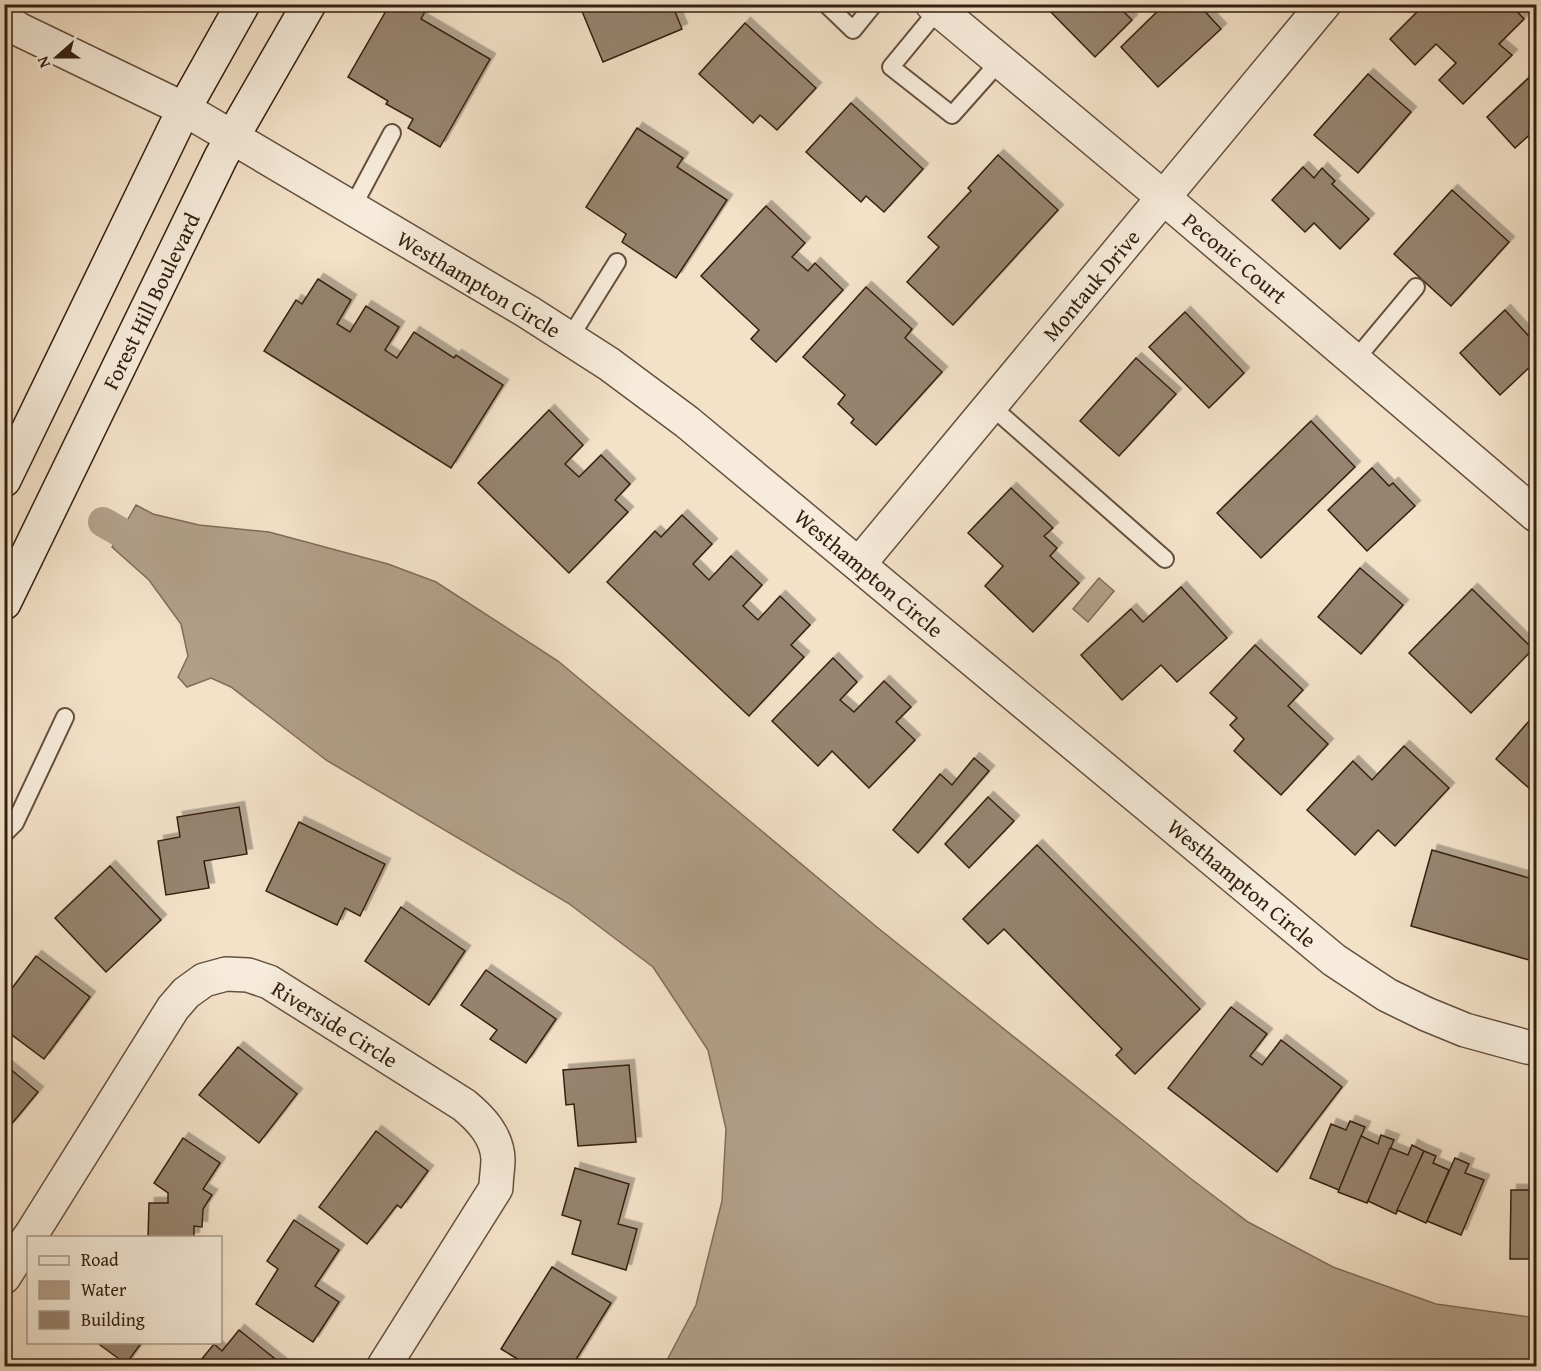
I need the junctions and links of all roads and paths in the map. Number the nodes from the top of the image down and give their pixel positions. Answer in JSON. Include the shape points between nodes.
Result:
{"nodes":[{"id":1,"x":243,"y":4,"type":"edge"},
{"id":2,"x":309,"y":4,"type":"edge"},
{"id":3,"x":826,"y":4,"type":"edge"},
{"id":4,"x":874,"y":4,"type":"edge"},
{"id":5,"x":1324,"y":4,"type":"edge"},
{"id":6,"x":935,"y":7,"type":"edge"},
{"id":7,"x":4,"y":20,"type":"edge"},
{"id":8,"x":1000,"y":61,"type":"junction"},
{"id":9,"x":184,"y":109,"type":"junction"},
{"id":10,"x":392,"y":133,"type":"dead end"},
{"id":11,"x":232,"y":137,"type":"junction"},
{"id":12,"x":1164,"y":198,"type":"junction"},
{"id":13,"x":352,"y":208,"type":"junction"},
{"id":14,"x":617,"y":262,"type":"dead end"},
{"id":15,"x":1416,"y":287,"type":"dead end"},
{"id":16,"x":569,"y":339,"type":"junction"},
{"id":17,"x":1355,"y":360,"type":"junction"},
{"id":18,"x":991,"y":406,"type":"junction"},
{"id":19,"x":4,"y":480,"type":"edge"},
{"id":20,"x":1536,"y":515,"type":"edge"},
{"id":21,"x":1166,"y":559,"type":"dead end"},
{"id":22,"x":859,"y":564,"type":"junction"},
{"id":23,"x":4,"y":603,"type":"edge"},
{"id":24,"x":65,"y":717,"type":"dead end"},
{"id":25,"x":4,"y":834,"type":"edge"},
{"id":26,"x":1536,"y":1048,"type":"edge"},
{"id":27,"x":30,"y":1236,"type":"edge"},
{"id":28,"x":27,"y":1241,"type":"edge"},
{"id":29,"x":4,"y":1277,"type":"edge"},
{"id":30,"x":384,"y":1366,"type":"edge"}],
"edges":[{"from":1,"to":9,"type":"street"},
{"from":2,"to":11,"type":"street","name":"Forest Hill Boulevard"},
{"from":3,"to":4,"type":"lane","via":[[853,30]]},
{"from":5,"to":12,"type":"street","name":"Montauk Drive"},
{"from":6,"to":8,"type":"street","name":"Peconic Court"},
{"from":6,"to":8,"type":"lane","via":[[891,67],[952,115]]},
{"from":7,"to":9,"type":"street","name":"Westhampton Circle"},
{"from":8,"to":12,"type":"street","name":"Peconic Court"},
{"from":9,"to":11,"type":"street","name":"Westhampton Circle"},
{"from":9,"to":19,"type":"street"},
{"from":10,"to":13,"type":"lane"},
{"from":11,"to":13,"type":"street","name":"Westhampton Circle"},
{"from":11,"to":23,"type":"street","name":"Forest Hill Boulevard"},
{"from":12,"to":17,"type":"street","name":"Peconic Court"},
{"from":12,"to":18,"type":"street","name":"Montauk Drive"},
{"from":13,"to":16,"type":"street","name":"Westhampton Circle"},
{"from":14,"to":16,"type":"lane"},
{"from":15,"to":17,"type":"lane"},
{"from":16,"to":22,"type":"street","name":"Westhampton Circle","via":[[687,422]]},
{"from":17,"to":20,"type":"street","name":"Peconic Court"},
{"from":18,"to":21,"type":"lane"},
{"from":18,"to":22,"type":"street","name":"Montauk Drive"},
{"from":22,"to":26,"type":"street","name":"Westhampton Circle","via":[[1334,960],[1387,995],[1426,1014],[1465,1030]]},
{"from":24,"to":25,"type":"lane","via":[[15,823]]},
{"from":27,"to":30,"type":"street","name":"Riverside Circle","via":[[186,993],[204,980],[226,974],[248,975],[268,982],[464,1105],[480,1118],[492,1136],[498,1158],[496,1188]]},
{"from":28,"to":29,"type":"street","name":"Riverside Circle"}]}
